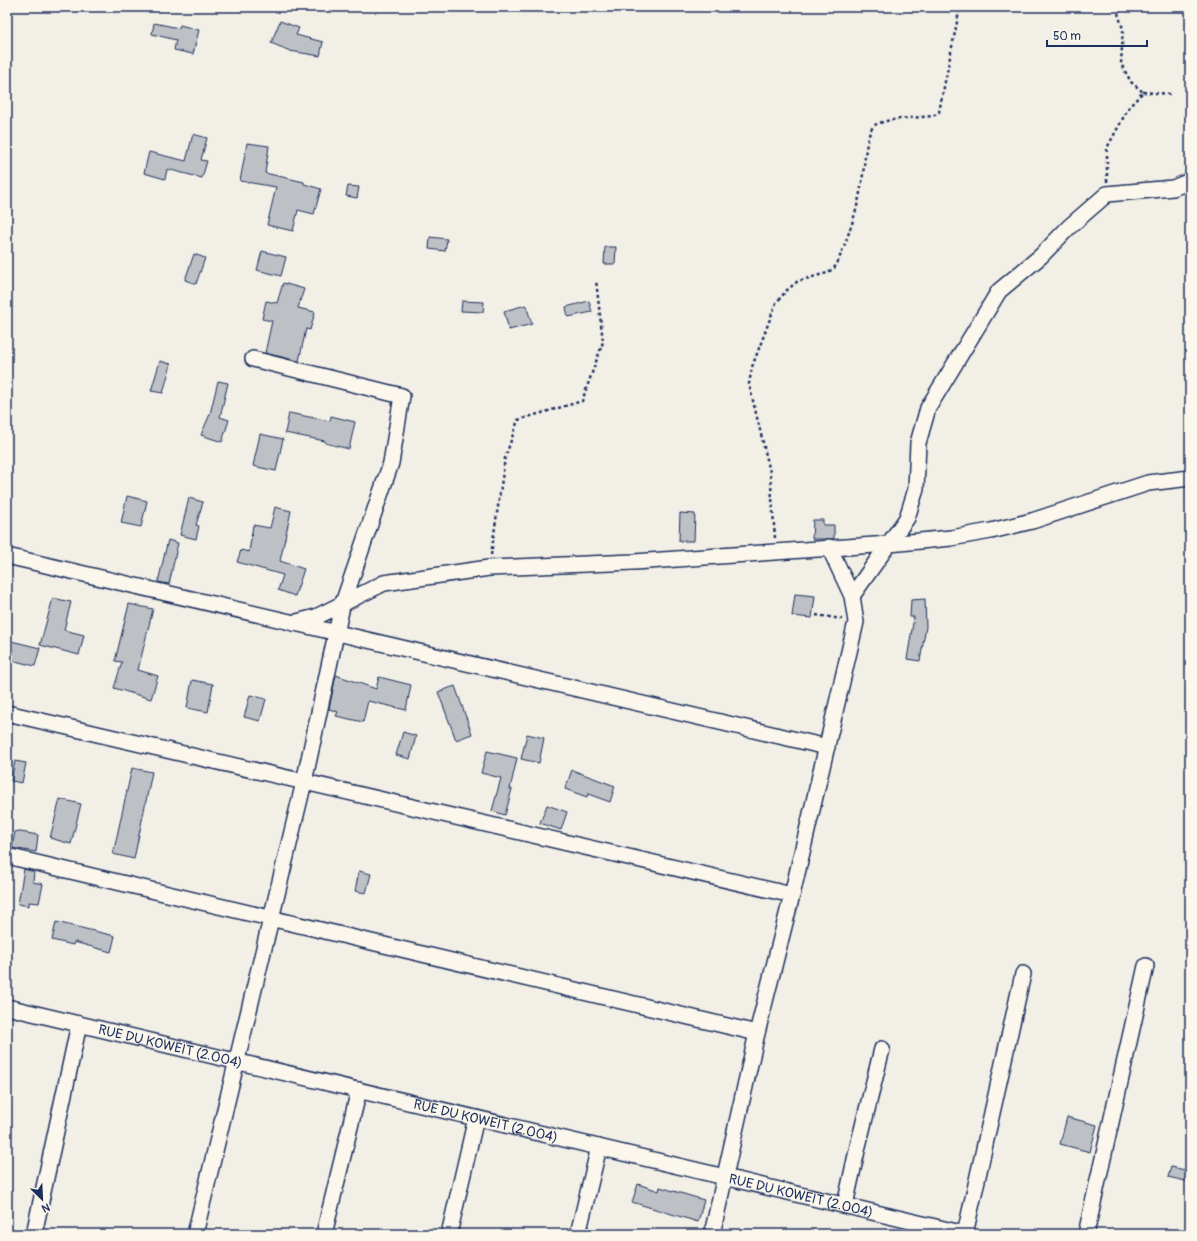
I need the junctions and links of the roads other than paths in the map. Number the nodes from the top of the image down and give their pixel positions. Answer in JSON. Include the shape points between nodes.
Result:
{"nodes":[{"id":1,"x":1190,"y":181,"type":"edge"},
{"id":2,"x":253,"y":359,"type":"dead end"},
{"id":3,"x":1190,"y":478,"type":"edge"},
{"id":4,"x":889,"y":544,"type":"junction"},
{"id":5,"x":829,"y":547,"type":"junction"},
{"id":6,"x":7,"y":556,"type":"edge"},
{"id":7,"x":852,"y":596,"type":"junction"},
{"id":8,"x":342,"y":606,"type":"junction"},
{"id":9,"x":293,"y":623,"type":"junction"},
{"id":10,"x":337,"y":633,"type":"junction"},
{"id":11,"x":7,"y":713,"type":"edge"},
{"id":12,"x":827,"y":747,"type":"junction"},
{"id":13,"x":304,"y":782,"type":"junction"},
{"id":14,"x":7,"y":856,"type":"edge"},
{"id":15,"x":792,"y":895,"type":"junction"},
{"id":16,"x":270,"y":918,"type":"junction"},
{"id":17,"x":1146,"y":966,"type":"dead end"},
{"id":18,"x":1023,"y":974,"type":"dead end"},
{"id":19,"x":7,"y":1007,"type":"edge"},
{"id":20,"x":79,"y":1024,"type":"junction"},
{"id":21,"x":757,"y":1033,"type":"junction"},
{"id":22,"x":882,"y":1048,"type":"dead end"},
{"id":23,"x":235,"y":1061,"type":"junction"},
{"id":24,"x":359,"y":1090,"type":"junction"},
{"id":25,"x":476,"y":1118,"type":"junction"},
{"id":26,"x":599,"y":1147,"type":"junction"},
{"id":27,"x":725,"y":1177,"type":"junction"},
{"id":28,"x":845,"y":1206,"type":"junction"},
{"id":29,"x":34,"y":1234,"type":"edge"},
{"id":30,"x":195,"y":1234,"type":"edge"},
{"id":31,"x":324,"y":1234,"type":"edge"},
{"id":32,"x":449,"y":1234,"type":"edge"},
{"id":33,"x":578,"y":1234,"type":"edge"},
{"id":34,"x":712,"y":1234,"type":"edge"},
{"id":35,"x":965,"y":1234,"type":"edge"},
{"id":36,"x":1086,"y":1234,"type":"edge"}],
"edges":[{"from":1,"to":4,"type":"street","via":[[1173,188],[1108,194],[999,291],[928,408],[918,443],[916,489],[912,507]]},
{"from":2,"to":8,"type":"street","via":[[402,396],[391,463]]},
{"from":3,"to":4,"type":"street","via":[[1148,484],[991,531]]},
{"from":4,"to":5,"type":"street"},
{"from":4,"to":7,"type":"street"},
{"from":5,"to":7,"type":"street"},
{"from":5,"to":8,"type":"street","via":[[634,562],[489,568],[384,584]]},
{"from":6,"to":9,"type":"street"},
{"from":7,"to":12,"type":"street","via":[[856,622]]},
{"from":8,"to":9,"type":"street"},
{"from":8,"to":10,"type":"street"},
{"from":9,"to":10,"type":"street"},
{"from":10,"to":12,"type":"street"},
{"from":10,"to":13,"type":"street"},
{"from":11,"to":13,"type":"street"},
{"from":12,"to":15,"type":"street"},
{"from":13,"to":15,"type":"street"},
{"from":13,"to":16,"type":"street"},
{"from":14,"to":16,"type":"street"},
{"from":15,"to":21,"type":"street"},
{"from":16,"to":21,"type":"street"},
{"from":16,"to":23,"type":"street"},
{"from":17,"to":36,"type":"street"},
{"from":18,"to":35,"type":"street"},
{"from":19,"to":20,"type":"street","name":"RUE DU KOWEÏT (2.004)"},
{"from":20,"to":23,"type":"street","name":"RUE DU KOWEÏT (2.004)"},
{"from":20,"to":29,"type":"street"},
{"from":21,"to":27,"type":"street"},
{"from":22,"to":28,"type":"street"},
{"from":23,"to":24,"type":"street","name":"RUE DU KOWEÏT (2.004)"},
{"from":23,"to":30,"type":"street"},
{"from":24,"to":25,"type":"street","name":"RUE DU KOWEÏT (2.004)"},
{"from":24,"to":31,"type":"street"},
{"from":25,"to":26,"type":"street","name":"RUE DU KOWEÏT (2.004)"},
{"from":25,"to":32,"type":"street"},
{"from":26,"to":27,"type":"street","name":"RUE DU KOWEÏT (2.004)"},
{"from":26,"to":33,"type":"street"},
{"from":27,"to":28,"type":"street","name":"RUE DU KOWEÏT (2.004)"},
{"from":27,"to":34,"type":"street"},
{"from":28,"to":35,"type":"street","name":"RUE DU KOWEÏT (2.004)"}]}
